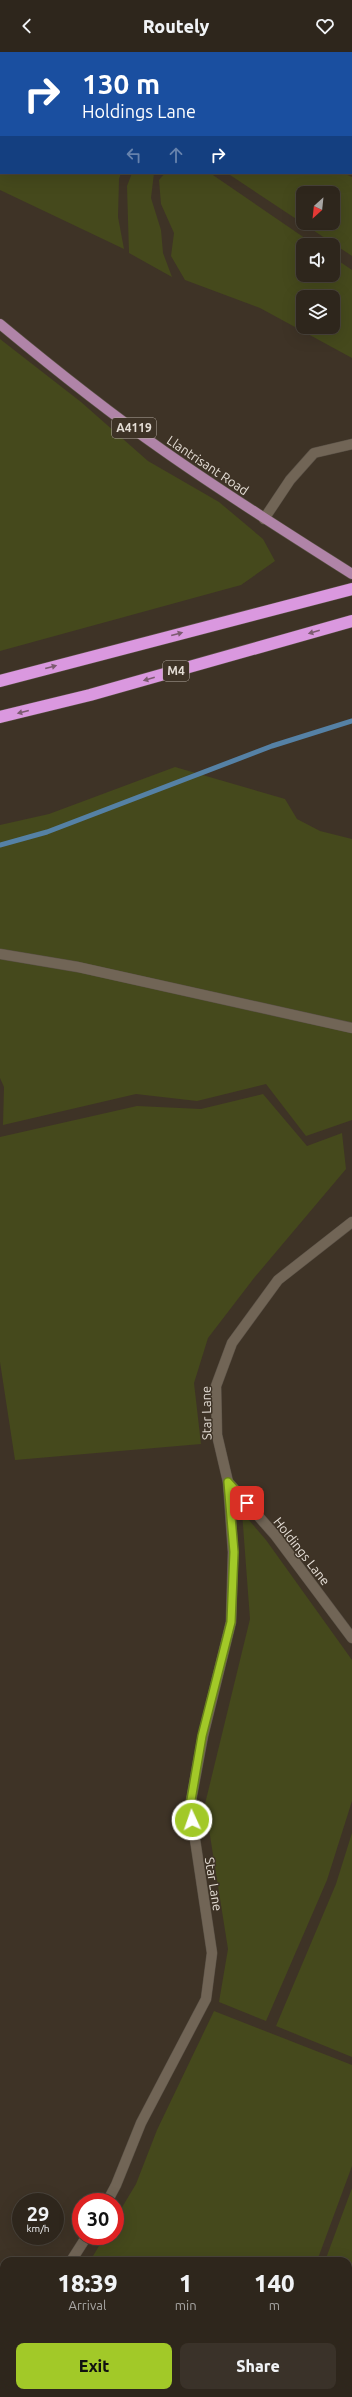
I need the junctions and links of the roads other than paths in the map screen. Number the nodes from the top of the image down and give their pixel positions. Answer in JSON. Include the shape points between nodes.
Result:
{"nodes":[{"id":1,"x":0,"y":324,"type":"edge"},
{"id":2,"x":352,"y":444,"type":"edge"},
{"id":3,"x":264,"y":519,"type":"junction"},
{"id":4,"x":352,"y":574,"type":"edge"},
{"id":5,"x":352,"y":589,"type":"edge"},
{"id":6,"x":352,"y":622,"type":"edge"},
{"id":7,"x":0,"y":680,"type":"edge"},
{"id":8,"x":0,"y":717,"type":"edge"},
{"id":9,"x":0,"y":954,"type":"edge"},
{"id":10,"x":352,"y":1028,"type":"edge"},
{"id":11,"x":352,"y":1222,"type":"edge"},
{"id":12,"x":228,"y":1482,"type":"junction"},
{"id":13,"x":352,"y":1638,"type":"edge"},
{"id":14,"x":112,"y":2193,"type":"edge"},
{"id":15,"x":81,"y":2245,"type":"edge"},
{"id":16,"x":74,"y":2257,"type":"edge"}],
"edges":[{"from":1,"to":3,"type":"main road","name":"Llantrisant Road","number":"A4119","via":[[157,446]]},
{"from":2,"to":3,"type":"street","via":[[314,453],[290,480]]},
{"from":3,"to":4,"type":"main road","name":"Llantrisant Road","number":"A4119"},
{"from":7,"to":5,"type":"highway","one_way":true},
{"from":6,"to":8,"type":"highway","number":"M4","one_way":true,"via":[[90,695]]},
{"from":9,"to":10,"type":"street","via":[[78,967]]},
{"from":11,"to":12,"type":"street","name":"Star Lane","via":[[278,1280],[232,1343],[216,1386],[217,1434]]},
{"from":12,"to":13,"type":"street","name":"Holdings Lane","via":[[275,1535]]},
{"from":12,"to":14,"type":"street","name":"Star Lane","via":[[234,1552],[231,1622],[202,1736],[190,1806],[212,1953],[206,1999],[141,2123]]},
{"from":15,"to":16,"type":"street"}]}
